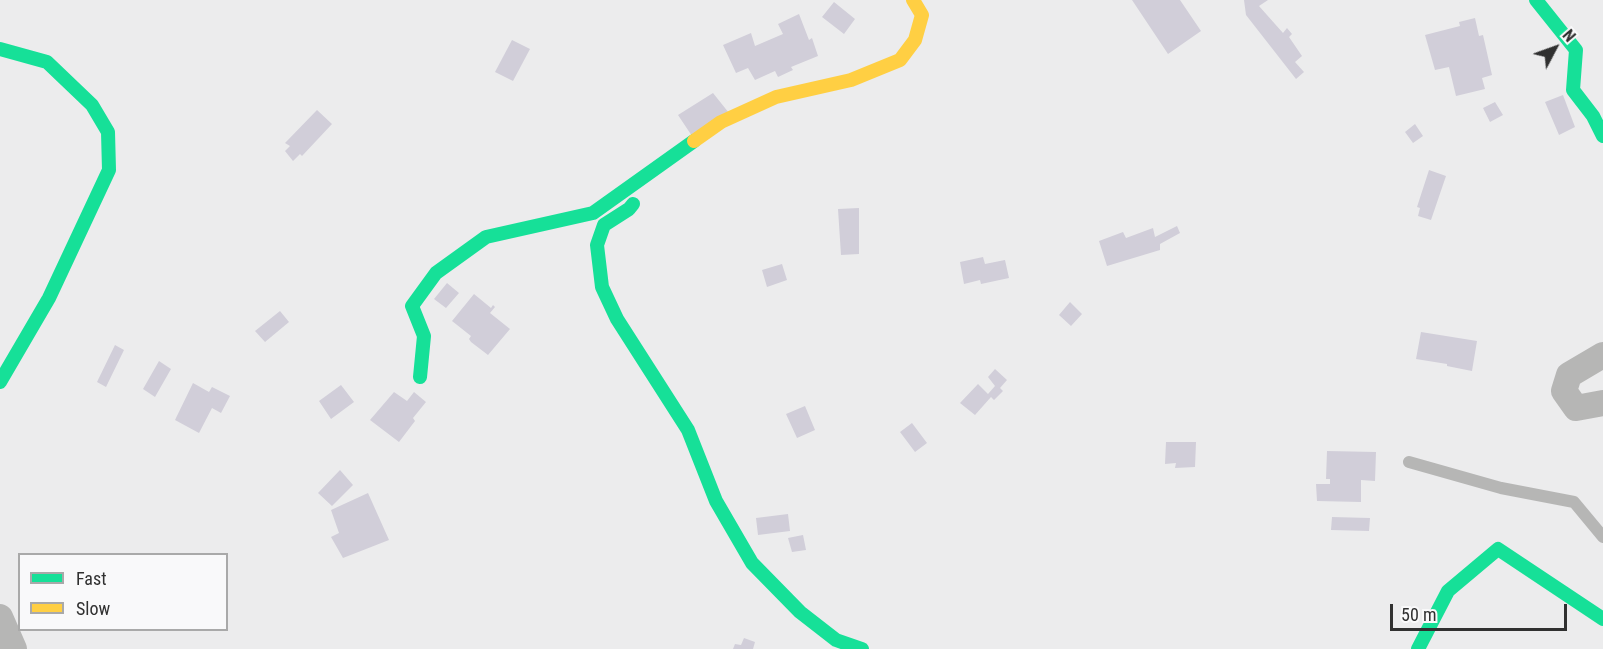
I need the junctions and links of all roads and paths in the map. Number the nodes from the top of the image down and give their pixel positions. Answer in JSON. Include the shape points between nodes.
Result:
{"nodes":[{"id":1,"x":913,"y":0,"type":"edge"},
{"id":2,"x":1536,"y":0,"type":"edge"},
{"id":3,"x":0,"y":50,"type":"edge"},
{"id":4,"x":1603,"y":136,"type":"edge"},
{"id":5,"x":653,"y":172,"type":"junction"},
{"id":6,"x":1603,"y":355,"type":"edge"},
{"id":7,"x":420,"y":377,"type":"dead end"},
{"id":8,"x":0,"y":382,"type":"edge"},
{"id":9,"x":1603,"y":403,"type":"edge"},
{"id":10,"x":1409,"y":462,"type":"dead end"},
{"id":11,"x":1603,"y":537,"type":"edge"},
{"id":12,"x":0,"y":617,"type":"edge"},
{"id":13,"x":1603,"y":620,"type":"edge"},
{"id":14,"x":14,"y":649,"type":"edge"},
{"id":15,"x":862,"y":649,"type":"edge"},
{"id":16,"x":1418,"y":649,"type":"edge"}],
"edges":[{"from":1,"to":5,"type":"street","via":[[922,15],[915,40],[900,60],[851,80],[776,97],[721,122]]},
{"from":2,"to":4,"type":"street","via":[[1576,50],[1573,90]]},
{"from":3,"to":8,"type":"street","via":[[47,62],[92,105],[108,132],[109,170],[49,298]]},
{"from":5,"to":7,"type":"street","via":[[593,213],[486,237],[436,273],[412,306],[424,336]]},
{"from":5,"to":15,"type":"street","via":[[629,209],[604,225],[597,245],[602,287],[617,319],[687,430],[716,501],[752,563],[800,612],[836,640]]},
{"from":6,"to":9,"type":"street","via":[[1569,375],[1564,391],[1576,408]]},
{"from":10,"to":11,"type":"lane","via":[[1501,488],[1574,502]]},
{"from":12,"to":14,"type":"street"},
{"from":13,"to":16,"type":"street","via":[[1498,549],[1448,591]]}]}
